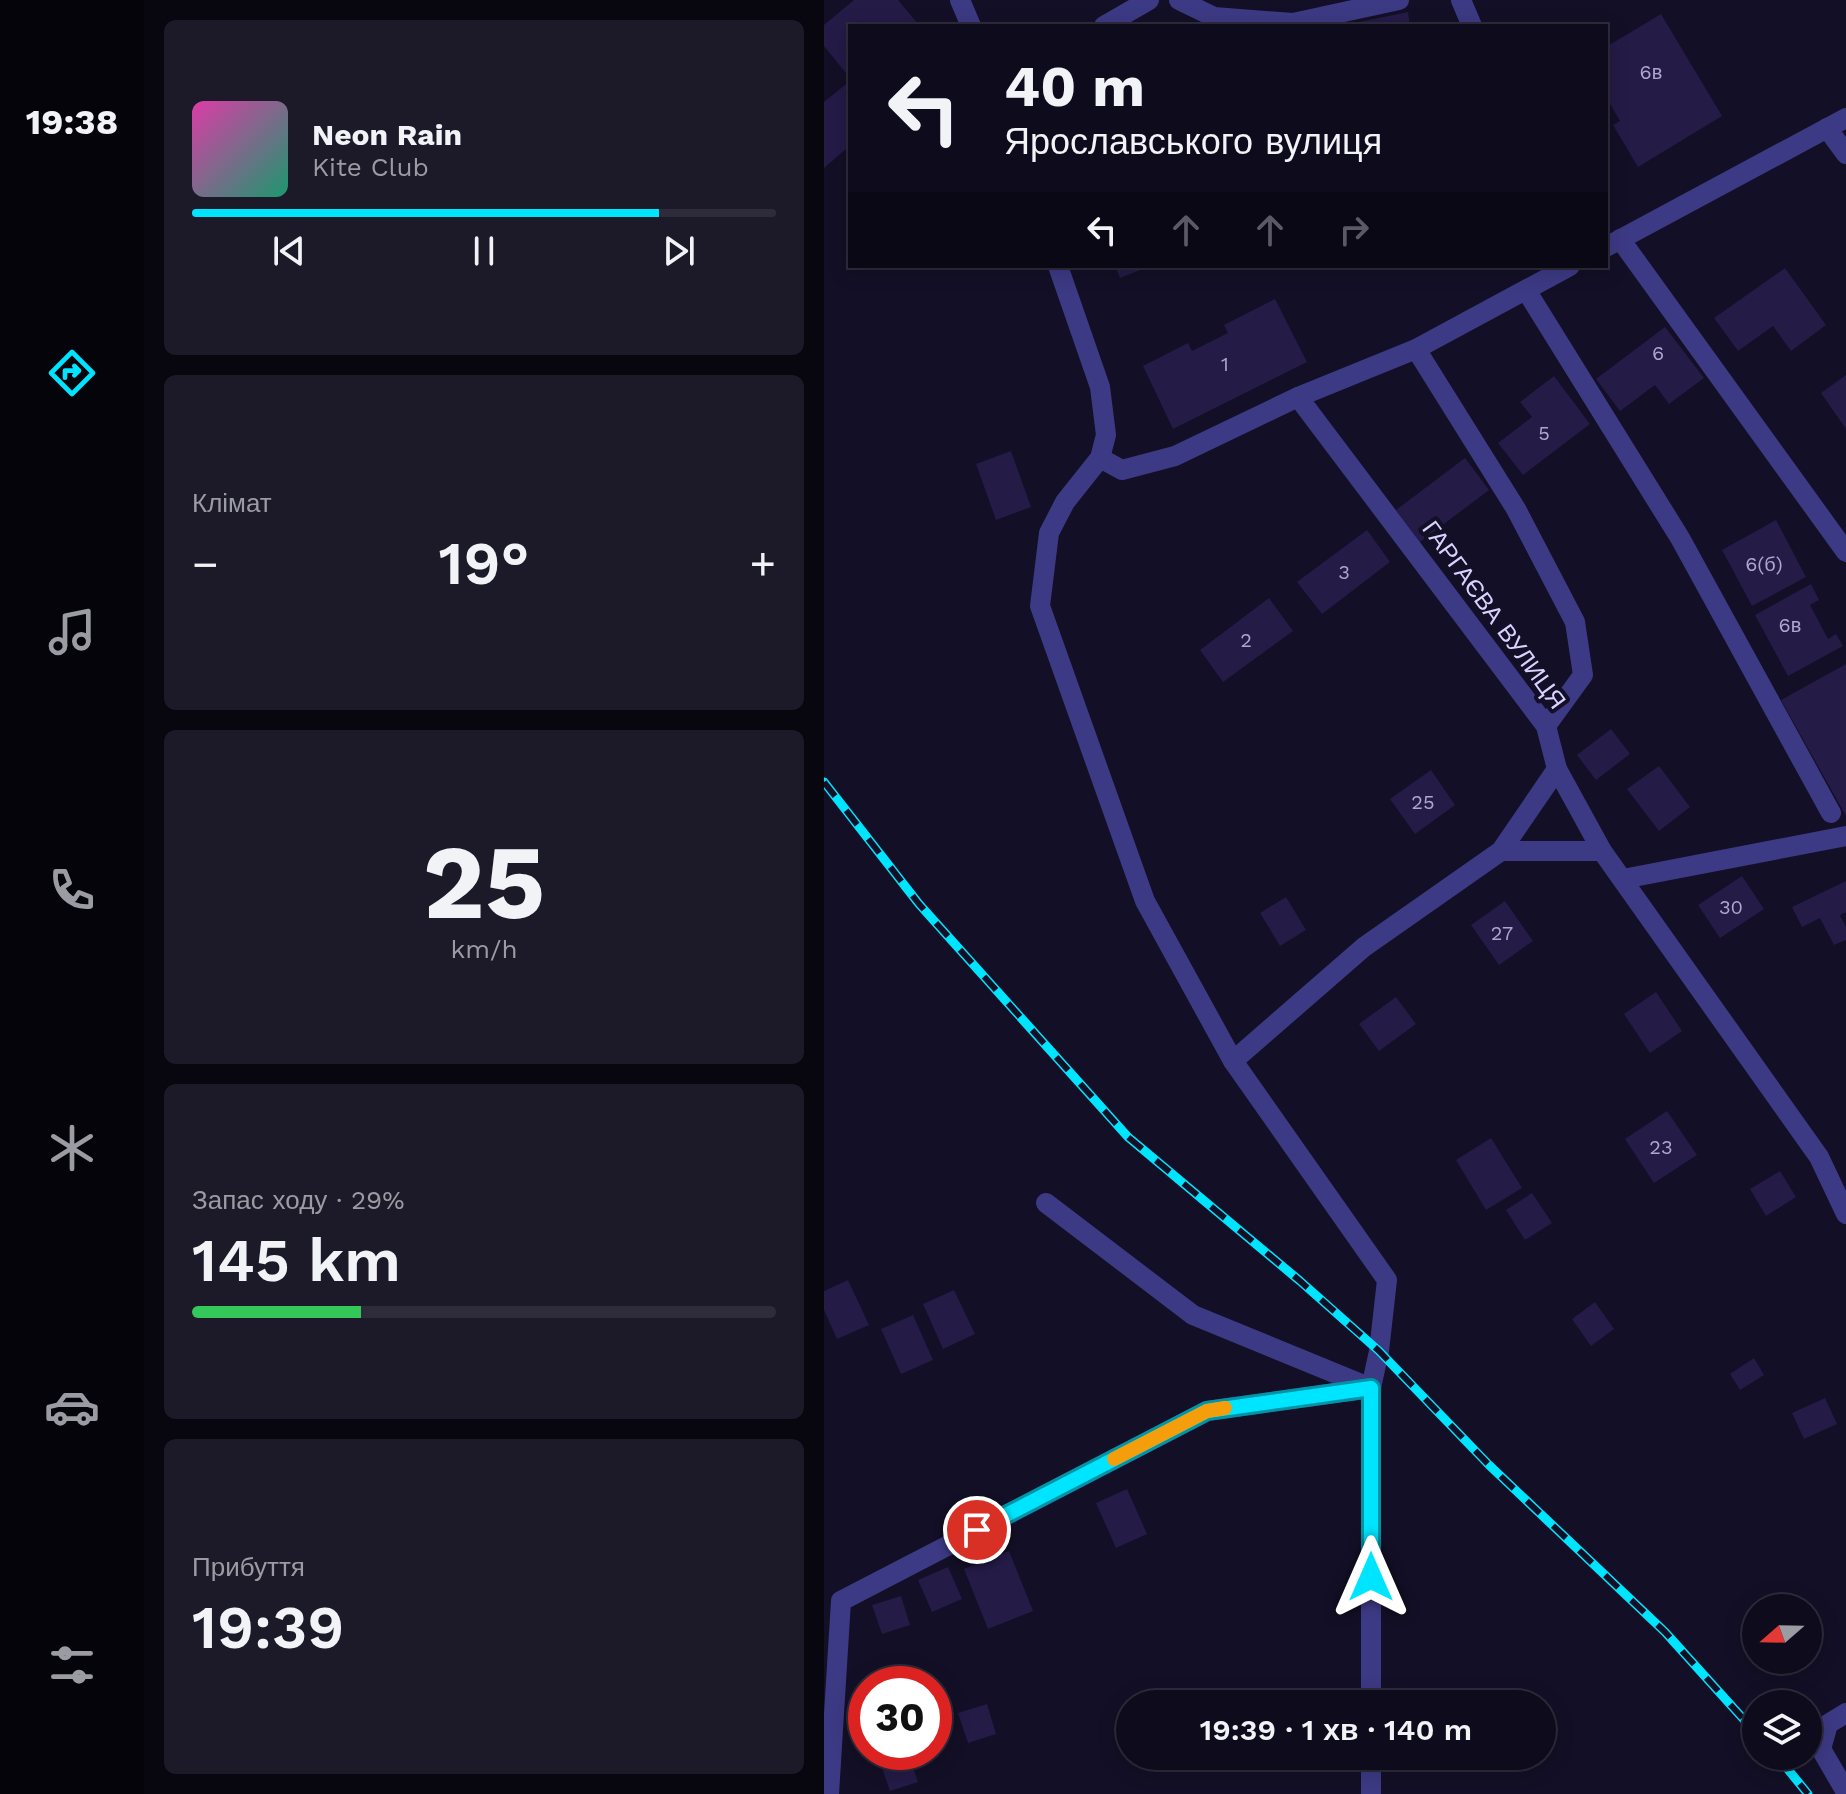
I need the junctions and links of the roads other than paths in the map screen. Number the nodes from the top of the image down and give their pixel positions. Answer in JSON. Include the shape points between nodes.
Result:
{"nodes":[{"id":1,"x":960,"y":0,"type":"edge"},
{"id":2,"x":1149,"y":0,"type":"edge"},
{"id":3,"x":1179,"y":0,"type":"edge"},
{"id":4,"x":1399,"y":0,"type":"edge"},
{"id":5,"x":1461,"y":0,"type":"edge"},
{"id":6,"x":970,"y":24,"type":"edge"},
{"id":7,"x":1107,"y":24,"type":"edge"},
{"id":8,"x":1471,"y":24,"type":"edge"},
{"id":9,"x":1846,"y":118,"type":"edge"},
{"id":10,"x":1827,"y":128,"type":"junction"},
{"id":11,"x":1846,"y":154,"type":"edge"},
{"id":12,"x":1611,"y":241,"type":"edge"},
{"id":13,"x":1059,"y":268,"type":"edge"},
{"id":14,"x":1566,"y":268,"type":"edge"},
{"id":15,"x":1526,"y":290,"type":"junction"},
{"id":16,"x":1416,"y":349,"type":"junction"},
{"id":17,"x":1298,"y":397,"type":"junction"},
{"id":18,"x":1100,"y":458,"type":"junction"},
{"id":19,"x":1846,"y":552,"type":"edge"},
{"id":20,"x":1546,"y":726,"type":"junction"},
{"id":21,"x":1557,"y":769,"type":"junction"},
{"id":22,"x":1831,"y":813,"type":"dead end"},
{"id":23,"x":1846,"y":836,"type":"edge"},
{"id":24,"x":1501,"y":851,"type":"junction"},
{"id":25,"x":1602,"y":851,"type":"junction"},
{"id":26,"x":1623,"y":879,"type":"junction"},
{"id":27,"x":1233,"y":1061,"type":"junction"},
{"id":28,"x":1046,"y":1203,"type":"dead end"},
{"id":29,"x":1846,"y":1214,"type":"edge"},
{"id":30,"x":1371,"y":1388,"type":"junction"},
{"id":31,"x":1371,"y":1690,"type":"edge"},
{"id":32,"x":1846,"y":1713,"type":"edge"},
{"id":33,"x":1371,"y":1770,"type":"edge"},
{"id":34,"x":1846,"y":1792,"type":"edge"},
{"id":35,"x":829,"y":1794,"type":"edge"},
{"id":36,"x":1371,"y":1794,"type":"edge"}],
"edges":[{"from":1,"to":6,"type":"street"},
{"from":2,"to":7,"type":"street"},
{"from":3,"to":4,"type":"street","via":[[1214,17],[1293,23]]},
{"from":5,"to":8,"type":"street"},
{"from":9,"to":10,"type":"street"},
{"from":10,"to":11,"type":"street"},
{"from":10,"to":12,"type":"street"},
{"from":12,"to":19,"type":"street"},
{"from":13,"to":18,"type":"street","via":[[1100,387],[1106,435]]},
{"from":14,"to":15,"type":"street"},
{"from":15,"to":16,"type":"street"},
{"from":15,"to":22,"type":"street","via":[[1680,538]]},
{"from":16,"to":17,"type":"street"},
{"from":16,"to":20,"type":"street","via":[[1516,509],[1575,622],[1583,675]]},
{"from":17,"to":18,"type":"street","via":[[1175,456],[1122,470]]},
{"from":17,"to":20,"type":"street","name":"ГАРГАЄВА ВУЛИЦЯ"},
{"from":18,"to":27,"type":"street","via":[[1065,502],[1049,533],[1040,606],[1145,901]]},
{"from":20,"to":21,"type":"street","name":"ГАРГАЄВА ВУЛИЦЯ"},
{"from":21,"to":24,"type":"street"},
{"from":21,"to":25,"type":"street","name":"ГАРГАЄВА ВУЛИЦЯ"},
{"from":23,"to":26,"type":"street"},
{"from":24,"to":25,"type":"street"},
{"from":24,"to":27,"type":"street","via":[[1364,947]]},
{"from":25,"to":26,"type":"street","name":"ГАРГАЄВА ВУЛИЦЯ"},
{"from":26,"to":29,"type":"street","name":"ГАРГАЄВА ВУЛИЦЯ","via":[[1819,1157]]},
{"from":27,"to":30,"type":"street","via":[[1387,1280]]},
{"from":28,"to":30,"type":"street","via":[[1193,1315]]},
{"from":30,"to":31,"type":"street"},
{"from":30,"to":35,"type":"street","via":[[1207,1411],[841,1601]]},
{"from":32,"to":34,"type":"street","via":[[1828,1724],[1821,1749]]},
{"from":33,"to":36,"type":"street"}]}
